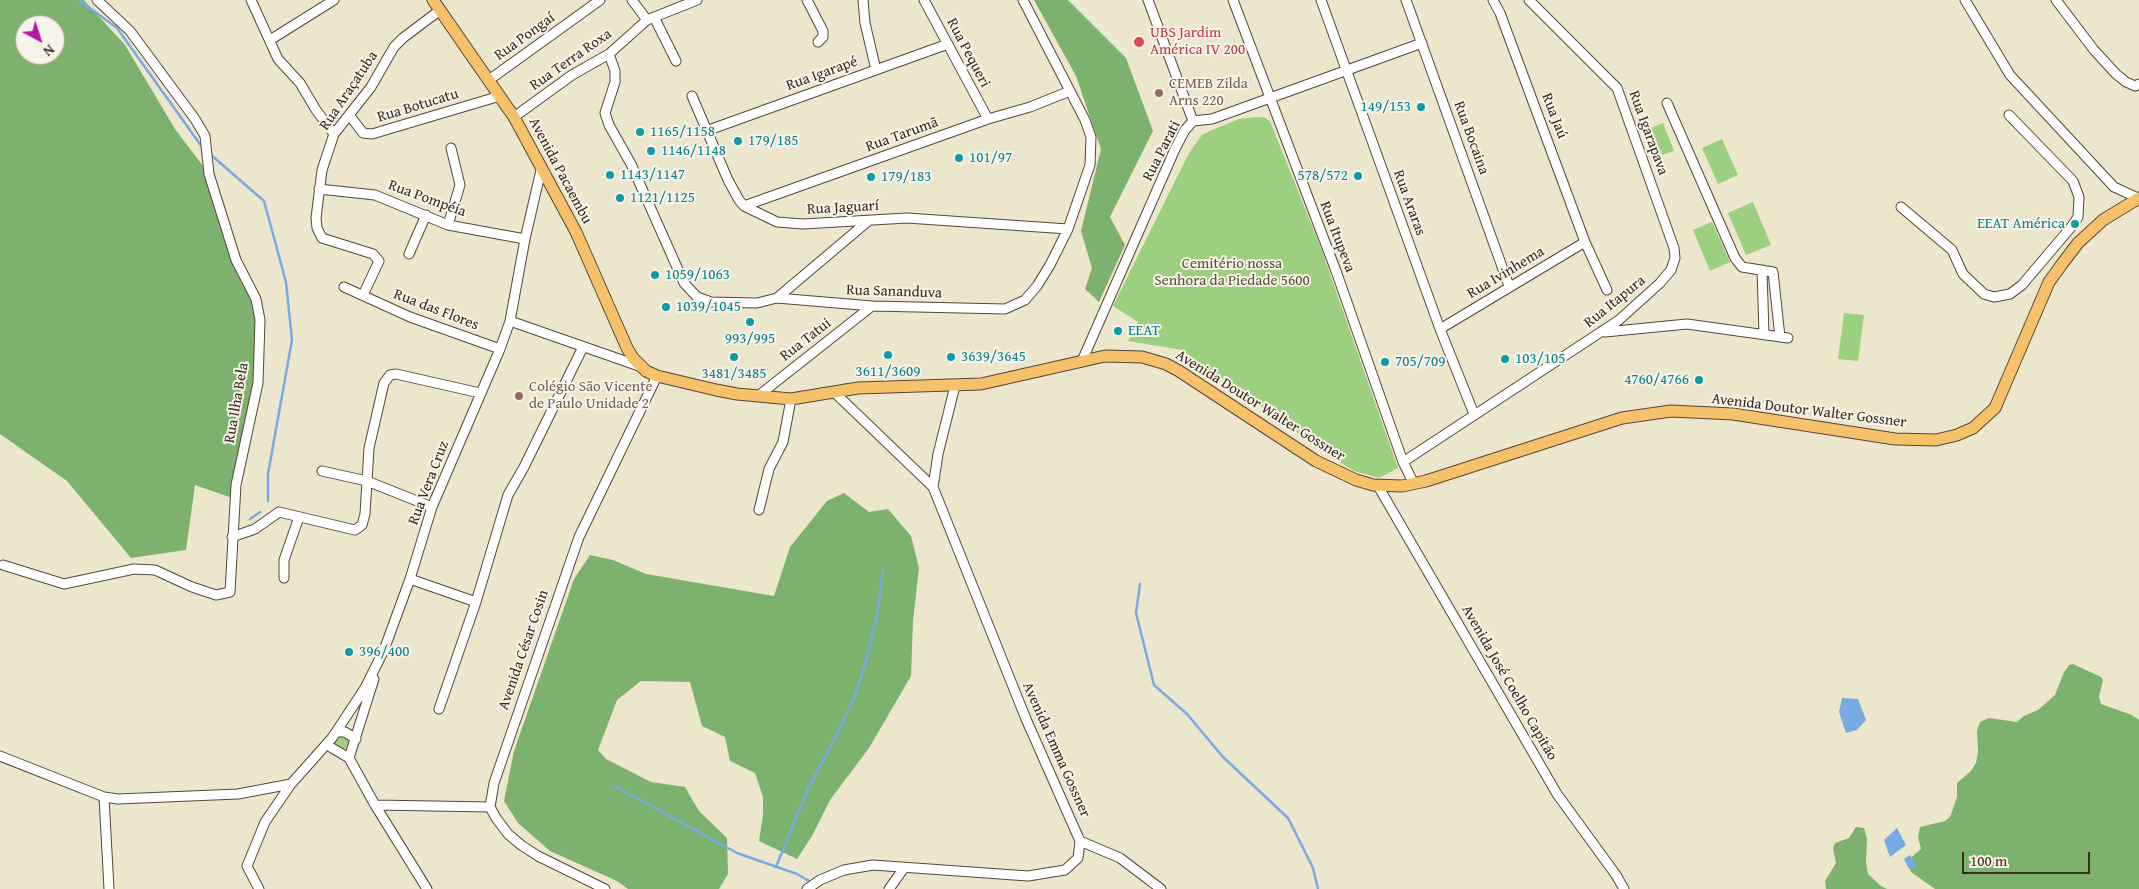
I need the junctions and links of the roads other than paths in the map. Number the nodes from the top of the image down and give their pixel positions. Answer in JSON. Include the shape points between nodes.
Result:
{"nodes":[{"id":1,"x":97,"y":0,"type":"edge"},
{"id":2,"x":251,"y":0,"type":"edge"},
{"id":3,"x":334,"y":0,"type":"edge"},
{"id":4,"x":433,"y":0,"type":"edge"},
{"id":5,"x":600,"y":0,"type":"edge"},
{"id":6,"x":632,"y":0,"type":"edge"},
{"id":7,"x":697,"y":0,"type":"edge"},
{"id":8,"x":807,"y":0,"type":"edge"},
{"id":9,"x":863,"y":0,"type":"edge"},
{"id":10,"x":924,"y":0,"type":"edge"},
{"id":11,"x":1023,"y":0,"type":"edge"},
{"id":12,"x":1148,"y":0,"type":"edge"},
{"id":13,"x":1233,"y":0,"type":"edge"},
{"id":14,"x":1321,"y":0,"type":"edge"},
{"id":15,"x":1406,"y":0,"type":"edge"},
{"id":16,"x":1493,"y":0,"type":"edge"},
{"id":17,"x":1529,"y":0,"type":"edge"},
{"id":18,"x":1965,"y":0,"type":"edge"},
{"id":19,"x":2056,"y":0,"type":"edge"},
{"id":20,"x":322,"y":3,"type":"edge"},
{"id":21,"x":440,"y":10,"type":"junction"},
{"id":22,"x":650,"y":18,"type":"junction"},
{"id":23,"x":270,"y":40,"type":"junction"},
{"id":24,"x":818,"y":42,"type":"dead end"},
{"id":25,"x":1422,"y":43,"type":"junction"},
{"id":26,"x":948,"y":44,"type":"junction"},
{"id":27,"x":609,"y":54,"type":"junction"},
{"id":28,"x":676,"y":61,"type":"dead end"},
{"id":29,"x":876,"y":70,"type":"junction"},
{"id":30,"x":1346,"y":70,"type":"junction"},
{"id":31,"x":490,"y":80,"type":"junction"},
{"id":32,"x":2139,"y":84,"type":"edge"},
{"id":33,"x":1070,"y":91,"type":"junction"},
{"id":34,"x":500,"y":96,"type":"junction"},
{"id":35,"x":692,"y":96,"type":"dead end"},
{"id":36,"x":1270,"y":100,"type":"junction"},
{"id":37,"x":1667,"y":103,"type":"dead end"},
{"id":38,"x":2008,"y":115,"type":"dead end"},
{"id":39,"x":350,"y":116,"type":"junction"},
{"id":40,"x":514,"y":118,"type":"junction"},
{"id":41,"x":988,"y":119,"type":"junction"},
{"id":42,"x":1193,"y":121,"type":"junction"},
{"id":43,"x":706,"y":131,"type":"junction"},
{"id":44,"x":334,"y":134,"type":"junction"},
{"id":45,"x":451,"y":148,"type":"dead end"},
{"id":46,"x":541,"y":170,"type":"junction"},
{"id":47,"x":319,"y":188,"type":"junction"},
{"id":48,"x":2139,"y":198,"type":"edge"},
{"id":49,"x":744,"y":206,"type":"junction"},
{"id":50,"x":1901,"y":207,"type":"dead end"},
{"id":51,"x":426,"y":215,"type":"junction"},
{"id":52,"x":867,"y":221,"type":"junction"},
{"id":53,"x":448,"y":224,"type":"junction"},
{"id":54,"x":1068,"y":229,"type":"junction"},
{"id":55,"x":525,"y":239,"type":"junction"},
{"id":56,"x":1585,"y":242,"type":"junction"},
{"id":57,"x":1674,"y":248,"type":"joint"},
{"id":58,"x":409,"y":254,"type":"dead end"},
{"id":59,"x":1762,"y":270,"type":"junction"},
{"id":60,"x":1509,"y":286,"type":"junction"},
{"id":61,"x":344,"y":287,"type":"dead end"},
{"id":62,"x":1608,"y":290,"type":"dead end"},
{"id":63,"x":363,"y":295,"type":"junction"},
{"id":64,"x":777,"y":298,"type":"junction"},
{"id":65,"x":872,"y":306,"type":"junction"},
{"id":66,"x":510,"y":321,"type":"junction"},
{"id":67,"x":1440,"y":329,"type":"junction"},
{"id":68,"x":1602,"y":332,"type":"junction"},
{"id":69,"x":1764,"y":334,"type":"junction"},
{"id":70,"x":583,"y":347,"type":"junction"},
{"id":71,"x":500,"y":349,"type":"junction"},
{"id":72,"x":1082,"y":361,"type":"junction"},
{"id":73,"x":640,"y":366,"type":"junction"},
{"id":74,"x":657,"y":376,"type":"junction"},
{"id":75,"x":955,"y":386,"type":"junction"},
{"id":76,"x":834,"y":392,"type":"junction"},
{"id":77,"x":480,"y":393,"type":"junction"},
{"id":78,"x":758,"y":396,"type":"junction"},
{"id":79,"x":791,"y":398,"type":"junction"},
{"id":80,"x":1474,"y":414,"type":"junction"},
{"id":81,"x":1403,"y":462,"type":"junction"},
{"id":82,"x":322,"y":472,"type":"dead end"},
{"id":83,"x":367,"y":481,"type":"junction"},
{"id":84,"x":1414,"y":484,"type":"junction"},
{"id":85,"x":1378,"y":486,"type":"junction"},
{"id":86,"x":933,"y":487,"type":"junction"},
{"id":87,"x":432,"y":507,"type":"junction"},
{"id":88,"x":759,"y":510,"type":"dead end"},
{"id":89,"x":299,"y":517,"type":"junction"},
{"id":90,"x":232,"y":537,"type":"junction"},
{"id":91,"x":3,"y":566,"type":"dead end"},
{"id":92,"x":284,"y":578,"type":"dead end"},
{"id":93,"x":410,"y":579,"type":"junction"},
{"id":94,"x":476,"y":602,"type":"junction"},
{"id":95,"x":377,"y":666,"type":"junction"},
{"id":96,"x":439,"y":709,"type":"dead end"},
{"id":97,"x":337,"y":732,"type":"junction"},
{"id":98,"x":356,"y":739,"type":"junction"},
{"id":99,"x":328,"y":745,"type":"junction"},
{"id":100,"x":0,"y":756,"type":"edge"},
{"id":101,"x":349,"y":758,"type":"junction"},
{"id":102,"x":291,"y":784,"type":"junction"},
{"id":103,"x":104,"y":797,"type":"junction"},
{"id":104,"x":375,"y":805,"type":"junction"},
{"id":105,"x":490,"y":807,"type":"junction"},
{"id":106,"x":1080,"y":841,"type":"junction"},
{"id":107,"x":904,"y":868,"type":"junction"},
{"id":108,"x":109,"y":889,"type":"edge"},
{"id":109,"x":259,"y":889,"type":"edge"},
{"id":110,"x":427,"y":889,"type":"edge"},
{"id":111,"x":605,"y":889,"type":"edge"},
{"id":112,"x":807,"y":889,"type":"edge"},
{"id":113,"x":889,"y":889,"type":"edge"},
{"id":114,"x":1161,"y":889,"type":"edge"},
{"id":115,"x":1624,"y":889,"type":"edge"}],
"edges":[{"from":1,"to":90,"type":"street","name":"Rua Ilha Bela","via":[[130,31],[205,136],[209,174],[236,260],[256,298],[260,320],[258,383],[236,485]]},
{"from":2,"to":23,"type":"street"},
{"from":3,"to":20,"type":"street"},
{"from":4,"to":21,"type":"main road","name":"Avenida Pacaembu"},
{"from":5,"to":31,"type":"street","name":"Rua Pongaí"},
{"from":6,"to":22,"type":"street"},
{"from":7,"to":22,"type":"street","name":"Rua Terra Roxa"},
{"from":8,"to":24,"type":"street","via":[[823,31]]},
{"from":9,"to":29,"type":"street"},
{"from":10,"to":26,"type":"street","name":"Rua Pequeri"},
{"from":11,"to":33,"type":"street","name":"Rua Sananduva"},
{"from":12,"to":42,"type":"street"},
{"from":13,"to":36,"type":"street","name":"Rua Itupeva"},
{"from":14,"to":30,"type":"street","name":"Rua Araras"},
{"from":15,"to":25,"type":"street","name":"Rua Bocaina"},
{"from":16,"to":56,"type":"street","name":"Rua Jaú"},
{"from":17,"to":57,"type":"street","name":"Rua Igarapava","via":[[1617,88]]},
{"from":18,"to":48,"type":"street","via":[[2010,75],[2114,187]]},
{"from":19,"to":32,"type":"street","via":[[2116,74],[2135,86]]},
{"from":20,"to":23,"type":"street"},
{"from":21,"to":31,"type":"main road","name":"Avenida Pacaembu"},
{"from":21,"to":39,"type":"street","name":"Rua Araçatuba","via":[[394,47]]},
{"from":22,"to":27,"type":"street","name":"Rua Terra Roxa"},
{"from":22,"to":28,"type":"street"},
{"from":23,"to":44,"type":"street","via":[[278,59],[300,83]]},
{"from":25,"to":30,"type":"street","name":"Rua Parati"},
{"from":25,"to":60,"type":"street","name":"Rua Bocaina"},
{"from":26,"to":29,"type":"street","name":"Rua Igarapé"},
{"from":26,"to":41,"type":"street","name":"Rua Pequeri"},
{"from":27,"to":40,"type":"street","name":"Rua Terra Roxa","via":[[572,75]]},
{"from":27,"to":64,"type":"street","name":"Rua Sananduva","via":[[615,82],[606,113],[609,125],[631,164],[684,283],[697,297],[711,302],[756,303]]},
{"from":29,"to":43,"type":"street","name":"Rua Igarapé"},
{"from":30,"to":36,"type":"street","name":"Rua Parati"},
{"from":30,"to":67,"type":"street","name":"Rua Araras"},
{"from":31,"to":34,"type":"main road","name":"Avenida Pacaembu"},
{"from":33,"to":41,"type":"street","name":"Rua Tarumã"},
{"from":33,"to":54,"type":"street","name":"Rua Sananduva","via":[[1091,137],[1090,165]]},
{"from":34,"to":39,"type":"street","name":"Rua Botucatu","via":[[372,134],[363,132]]},
{"from":34,"to":40,"type":"main road","name":"Avenida Pacaembu"},
{"from":35,"to":43,"type":"street"},
{"from":36,"to":42,"type":"street","name":"Rua Parati","via":[[1212,119]]},
{"from":36,"to":81,"type":"street","name":"Rua Itupeva","via":[[1336,272]]},
{"from":37,"to":59,"type":"street","via":[[1736,258],[1742,267]]},
{"from":38,"to":50,"type":"street","via":[[2072,181],[2079,198],[2078,217],[2022,285],[2010,294],[1994,297],[1984,294],[1963,274],[1952,250]]},
{"from":39,"to":44,"type":"street","name":"Rua Araçatuba"},
{"from":40,"to":46,"type":"main road","name":"Avenida Pacaembu"},
{"from":41,"to":49,"type":"street","name":"Rua Tarumã"},
{"from":42,"to":72,"type":"street","name":"Rua Parati","via":[[1175,149]]},
{"from":43,"to":49,"type":"street","via":[[728,180]]},
{"from":44,"to":47,"type":"street","name":"Rua Araçatuba"},
{"from":45,"to":53,"type":"street","via":[[460,185]]},
{"from":46,"to":55,"type":"street","name":"Rua Vera Cruz"},
{"from":46,"to":73,"type":"main road","name":"Avenida Pacaembu","via":[[576,232],[627,348]]},
{"from":47,"to":51,"type":"street","name":"Rua Pompéia","via":[[375,195]]},
{"from":47,"to":63,"type":"street","name":"Rua Araçatuba","via":[[316,218],[322,238],[373,254],[379,261]]},
{"from":48,"to":84,"type":"main road","name":"Avenida Doutor Walter Gossner","via":[[2103,220],[2078,243],[2049,282],[1995,408],[1973,428],[1957,435],[1936,440],[1896,440],[1733,414],[1671,411],[1622,418]]},
{"from":49,"to":52,"type":"street","name":"Rua Jaguarí","via":[[777,222]]},
{"from":51,"to":53,"type":"street","name":"Rua Pompéia"},
{"from":51,"to":58,"type":"street"},
{"from":52,"to":54,"type":"street","name":"Rua Jaguarí","via":[[907,218]]},
{"from":52,"to":64,"type":"street"},
{"from":53,"to":55,"type":"street","name":"Rua Pompéia"},
{"from":54,"to":65,"type":"street","name":"Rua Sananduva","via":[[1037,286],[1025,300],[1005,309]]},
{"from":55,"to":66,"type":"street","name":"Rua Vera Cruz"},
{"from":56,"to":60,"type":"street","name":"Rua Ivinhema"},
{"from":56,"to":62,"type":"street","name":"Rua Jaú"},
{"from":57,"to":68,"type":"street","name":"Rua Itapura","via":[[1671,270],[1660,283]]},
{"from":59,"to":69,"type":"street"},
{"from":59,"to":69,"type":"street","via":[[1773,272],[1784,337]]},
{"from":60,"to":67,"type":"street","name":"Rua Ivinhema"},
{"from":61,"to":63,"type":"street","name":"Rua das Flores"},
{"from":63,"to":71,"type":"street","name":"Rua das Flores","via":[[410,317]]},
{"from":64,"to":65,"type":"street","name":"Rua Sananduva"},
{"from":65,"to":78,"type":"street","name":"Rua Tatui"},
{"from":66,"to":70,"type":"street","name":"Avenida Doutor Walter Gossner"},
{"from":66,"to":71,"type":"street","name":"Rua Vera Cruz"},
{"from":67,"to":80,"type":"street","name":"Rua Araras"},
{"from":68,"to":69,"type":"street","via":[[1687,324]]},
{"from":68,"to":80,"type":"street","name":"Rua Itapura"},
{"from":70,"to":73,"type":"street","name":"Avenida Doutor Walter Gossner"},
{"from":70,"to":94,"type":"street","via":[[508,495]]},
{"from":71,"to":77,"type":"street","name":"Rua Vera Cruz"},
{"from":72,"to":75,"type":"main road","name":"Avenida Doutor Walter Gossner","via":[[981,384]]},
{"from":72,"to":85,"type":"main road","name":"Avenida Doutor Walter Gossner","via":[[1105,356],[1142,357],[1166,364],[1316,461],[1356,480]]},
{"from":73,"to":74,"type":"main road","name":"Avenida Doutor Walter Gossner"},
{"from":74,"to":78,"type":"main road","name":"Avenida Doutor Walter Gossner"},
{"from":74,"to":105,"type":"street","name":"Avenida César Cosin","via":[[576,546],[494,783]]},
{"from":75,"to":76,"type":"main road","name":"Avenida Doutor Walter Gossner","via":[[858,388]]},
{"from":75,"to":86,"type":"street"},
{"from":76,"to":79,"type":"main road","name":"Avenida Doutor Walter Gossner"},
{"from":76,"to":86,"type":"street","name":"Avenida Emma Gossner"},
{"from":77,"to":83,"type":"street","via":[[390,375],[384,383],[369,448]]},
{"from":77,"to":87,"type":"street","name":"Rua Vera Cruz"},
{"from":78,"to":79,"type":"main road","name":"Avenida Doutor Walter Gossner"},
{"from":79,"to":88,"type":"street","via":[[783,442],[769,469]]},
{"from":80,"to":81,"type":"street","name":"Rua Itapura"},
{"from":81,"to":84,"type":"street","name":"Rua Itupeva"},
{"from":82,"to":83,"type":"street"},
{"from":83,"to":87,"type":"street"},
{"from":83,"to":89,"type":"street","via":[[366,514],[356,530]]},
{"from":84,"to":85,"type":"main road","name":"Avenida Doutor Walter Gossner"},
{"from":85,"to":115,"type":"street","name":"Avenida José Coelho Capitão","via":[[1557,794]]},
{"from":86,"to":106,"type":"street","name":"Avenida Emma Gossner","via":[[1026,719]]},
{"from":87,"to":93,"type":"street","name":"Rua Vera Cruz"},
{"from":89,"to":90,"type":"street","via":[[279,512],[255,530]]},
{"from":89,"to":92,"type":"street","via":[[284,560]]},
{"from":90,"to":91,"type":"street","name":"Rua Ilha Bela","via":[[230,592],[216,595],[155,570],[134,570],[64,584]]},
{"from":93,"to":94,"type":"street"},
{"from":93,"to":95,"type":"street","name":"Rua Vera Cruz"},
{"from":94,"to":96,"type":"street"},
{"from":95,"to":97,"type":"street","name":"Rua Vera Cruz"},
{"from":95,"to":98,"type":"street"},
{"from":97,"to":98,"type":"street","via":[[345,732]]},
{"from":97,"to":99,"type":"street","name":"Rua Vera Cruz"},
{"from":98,"to":101,"type":"street"},
{"from":99,"to":101,"type":"street"},
{"from":99,"to":102,"type":"street","name":"Rua Vera Cruz"},
{"from":100,"to":103,"type":"street"},
{"from":101,"to":104,"type":"street"},
{"from":102,"to":103,"type":"street","via":[[238,794]]},
{"from":102,"to":109,"type":"street","name":"Rua Vera Cruz","via":[[265,822],[247,866]]},
{"from":103,"to":108,"type":"street"},
{"from":104,"to":105,"type":"street"},
{"from":104,"to":110,"type":"street"},
{"from":105,"to":111,"type":"street","via":[[508,834],[521,845]]},
{"from":106,"to":107,"type":"street","name":"Avenida Emma Gossner","via":[[1078,858],[1065,870],[1028,876]]},
{"from":106,"to":114,"type":"street","via":[[1120,858]]},
{"from":107,"to":112,"type":"street","name":"Avenida Emma Gossner","via":[[873,864],[844,870]]},
{"from":107,"to":113,"type":"street"}]}
